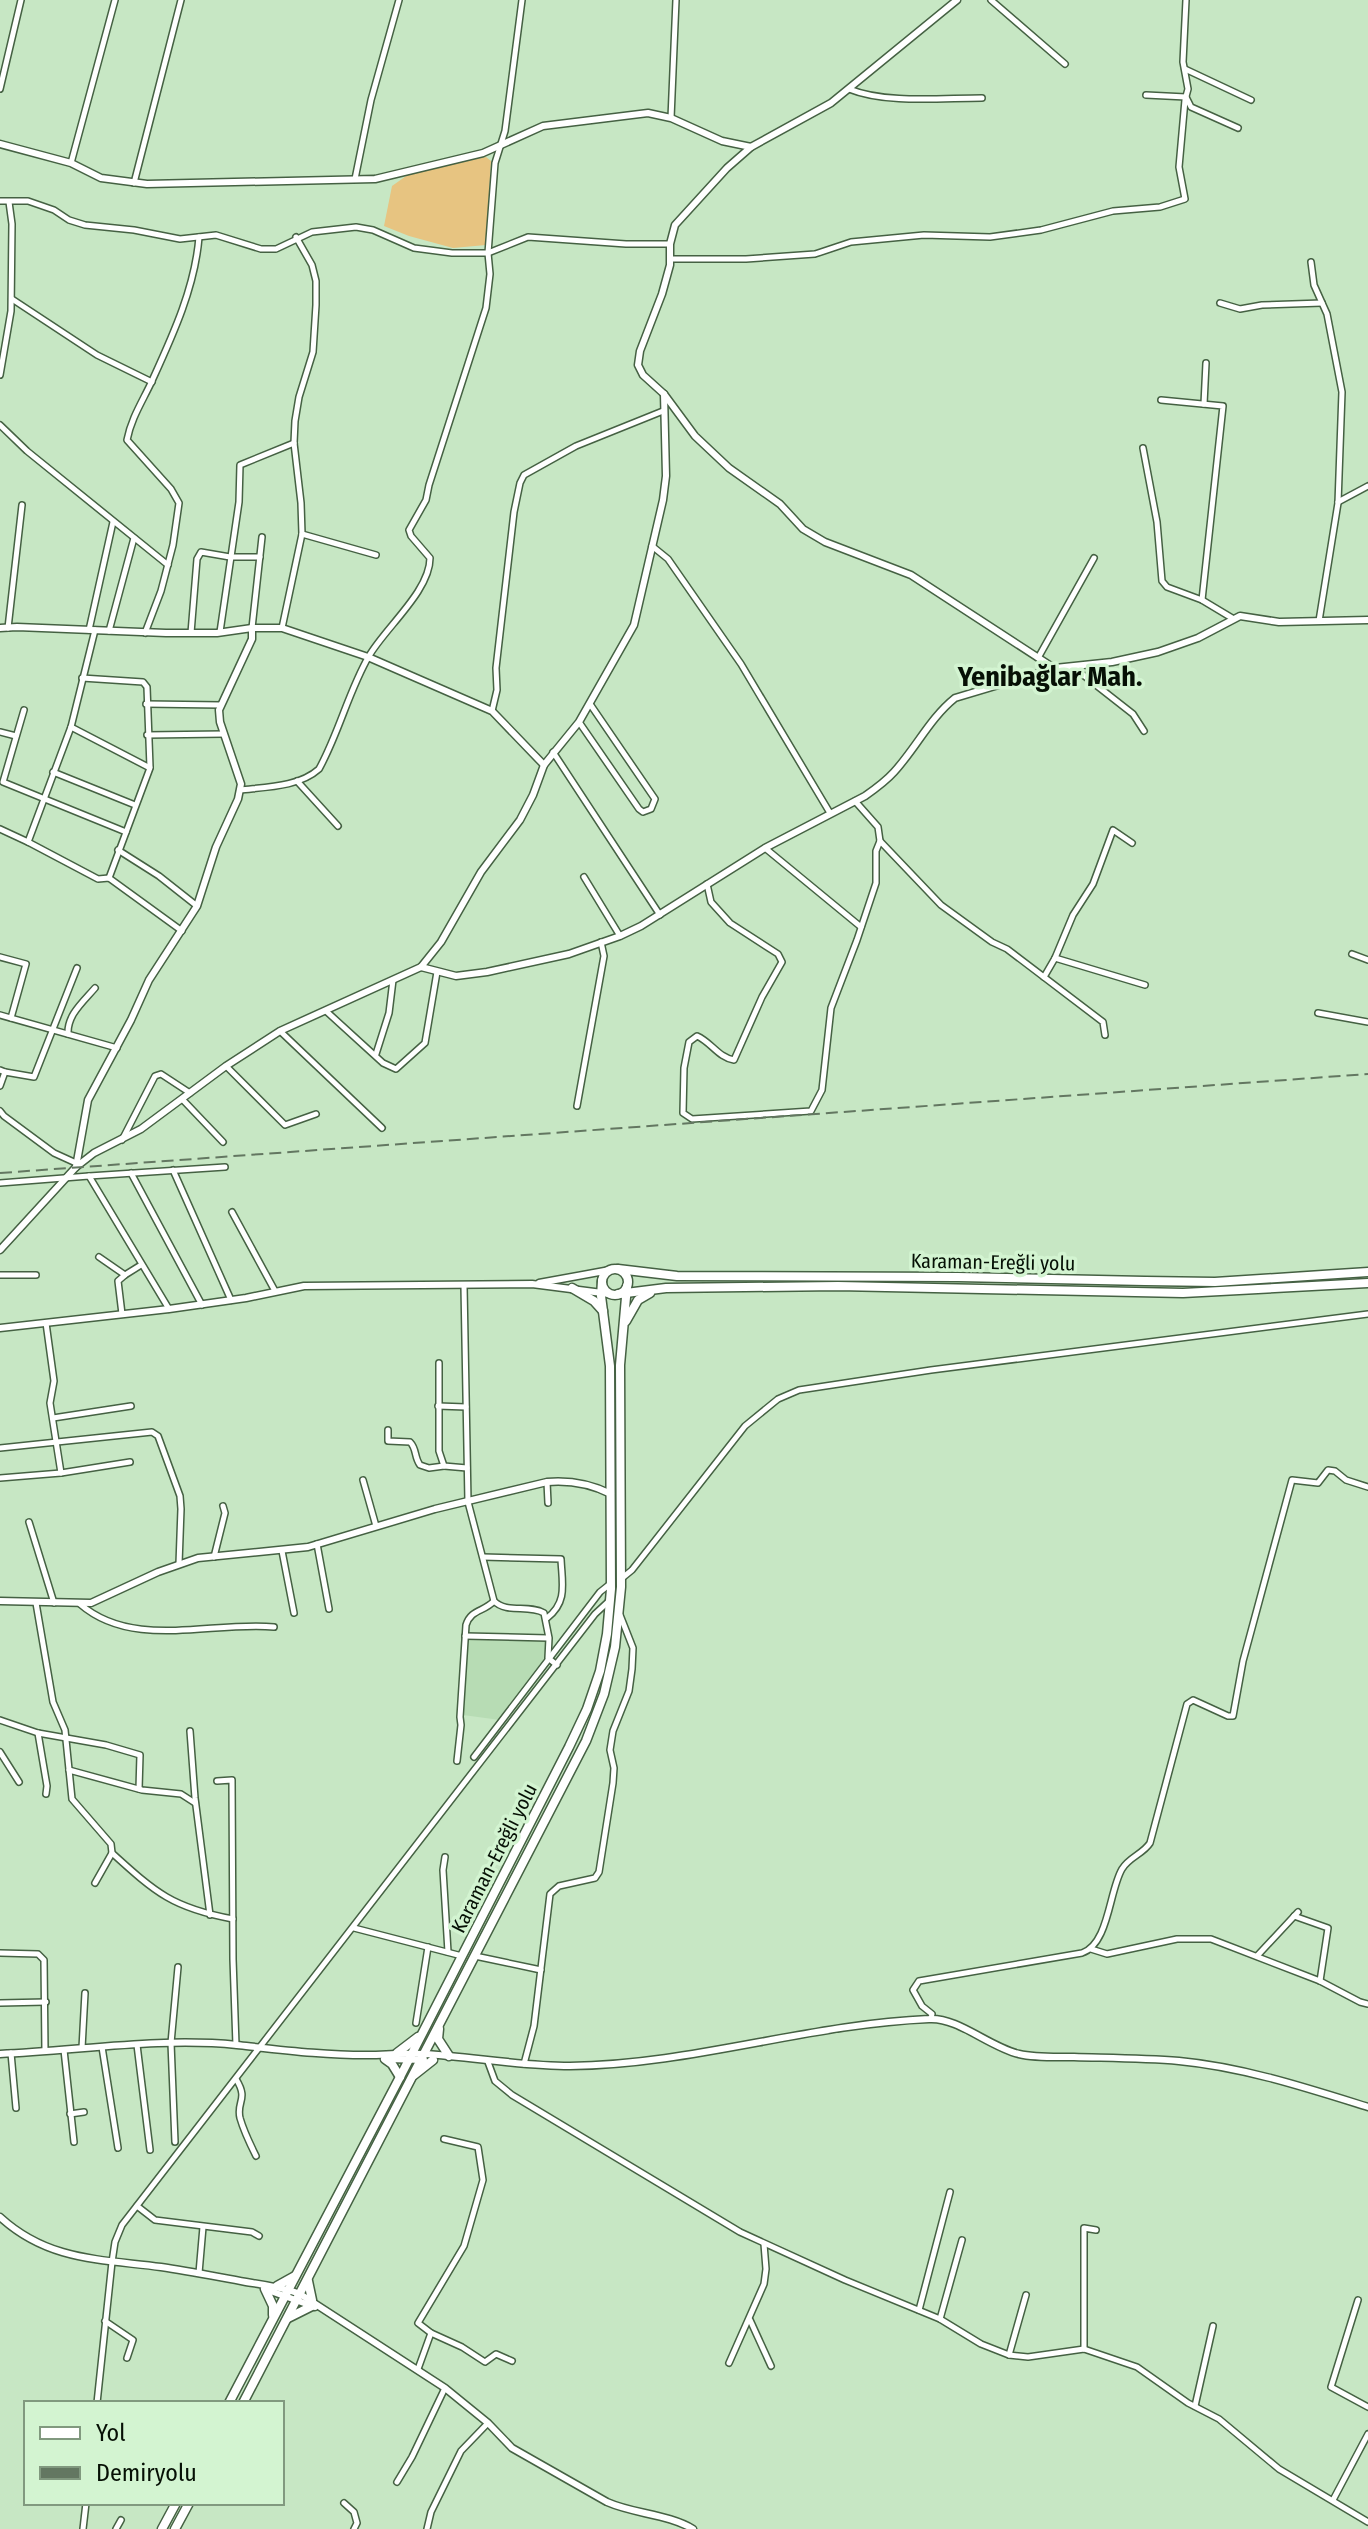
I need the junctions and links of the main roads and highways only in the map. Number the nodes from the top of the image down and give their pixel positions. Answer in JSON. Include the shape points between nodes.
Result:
{"nodes":[{"id":1,"x":614,"y":1269,"type":"junction"},
{"id":2,"x":1368,"y":1272,"type":"edge"},
{"id":3,"x":1368,"y":1283,"type":"edge"},
{"id":4,"x":572,"y":1288,"type":"road end"},
{"id":5,"x":666,"y":1288,"type":"junction"},
{"id":6,"x":616,"y":1292,"type":"junction"},
{"id":7,"x":606,"y":1321,"type":"junction"},
{"id":8,"x":621,"y":1342,"type":"junction"},
{"id":9,"x":440,"y":2022,"type":"junction"},
{"id":10,"x":424,"y":2030,"type":"junction"},
{"id":11,"x":397,"y":2053,"type":"road end"},
{"id":12,"x":449,"y":2056,"type":"road end"},
{"id":13,"x":380,"y":2057,"type":"road end"},
{"id":14,"x":433,"y":2060,"type":"road end"},
{"id":15,"x":400,"y":2077,"type":"junction"},
{"id":16,"x":410,"y":2078,"type":"junction"},
{"id":17,"x":295,"y":2275,"type":"junction"},
{"id":18,"x":308,"y":2279,"type":"junction"},
{"id":19,"x":262,"y":2286,"type":"road end"},
{"id":20,"x":277,"y":2286,"type":"road end"},
{"id":21,"x":273,"y":2317,"type":"junction"},
{"id":22,"x":287,"y":2319,"type":"junction"},
{"id":23,"x":230,"y":2401,"type":"edge"},
{"id":24,"x":244,"y":2401,"type":"edge"},
{"id":25,"x":175,"y":2505,"type":"edge"},
{"id":26,"x":188,"y":2505,"type":"edge"},
{"id":27,"x":162,"y":2529,"type":"edge"},
{"id":28,"x":175,"y":2529,"type":"edge"}],
"edges":[{"from":1,"to":2,"type":"highway","name":"Karaman-Ereğli yolu","via":[[677,1276],[1215,1282]]},
{"from":1,"to":6,"type":"highway","via":[[626,1275]]},
{"from":1,"to":6,"type":"highway","name":"Karaman-Ereğli yolu","via":[[602,1281]]},
{"from":3,"to":5,"type":"highway","name":"Karaman-Ereğli yolu","via":[[1150,1294],[913,1287]]},
{"from":4,"to":7,"type":"highway","via":[[594,1301]]},
{"from":5,"to":6,"type":"highway","name":"Karaman-Ereğli yolu"},
{"from":5,"to":8,"type":"highway","via":[[638,1300]]},
{"from":6,"to":7,"type":"highway","name":"Karaman-Ereğli yolu"},
{"from":6,"to":8,"type":"highway","name":"Karaman-Ereğli yolu"},
{"from":7,"to":10,"type":"highway","name":"Karaman-Ereğli yolu","via":[[611,1584],[600,1671],[587,1709]]},
{"from":8,"to":9,"type":"highway","name":"Karaman-Ereğli yolu","via":[[621,1579],[615,1647],[604,1694],[586,1741]]},
{"from":9,"to":12,"type":"highway","via":[[438,2039]]},
{"from":9,"to":16,"type":"highway","name":"Karaman-Ereğli yolu"},
{"from":10,"to":11,"type":"highway"},
{"from":10,"to":15,"type":"highway","name":"Karaman-Ereğli yolu"},
{"from":13,"to":15,"type":"highway"},
{"from":14,"to":16,"type":"highway"},
{"from":15,"to":17,"type":"highway","name":"Karaman-Ereğli yolu"},
{"from":16,"to":18,"type":"highway","name":"Karaman-Ereğli yolu"},
{"from":17,"to":20,"type":"highway"},
{"from":17,"to":21,"type":"highway","name":"Karaman-Ereğli yolu"},
{"from":18,"to":22,"type":"highway","name":"Karaman-Ereğli yolu"},
{"from":18,"to":22,"type":"highway","via":[[314,2304]]},
{"from":19,"to":21,"type":"highway"},
{"from":21,"to":23,"type":"highway","name":"Karaman-Ereğli yolu"},
{"from":22,"to":24,"type":"highway","name":"Karaman-Ereğli yolu"},
{"from":25,"to":27,"type":"highway"},
{"from":26,"to":28,"type":"highway"}]}
